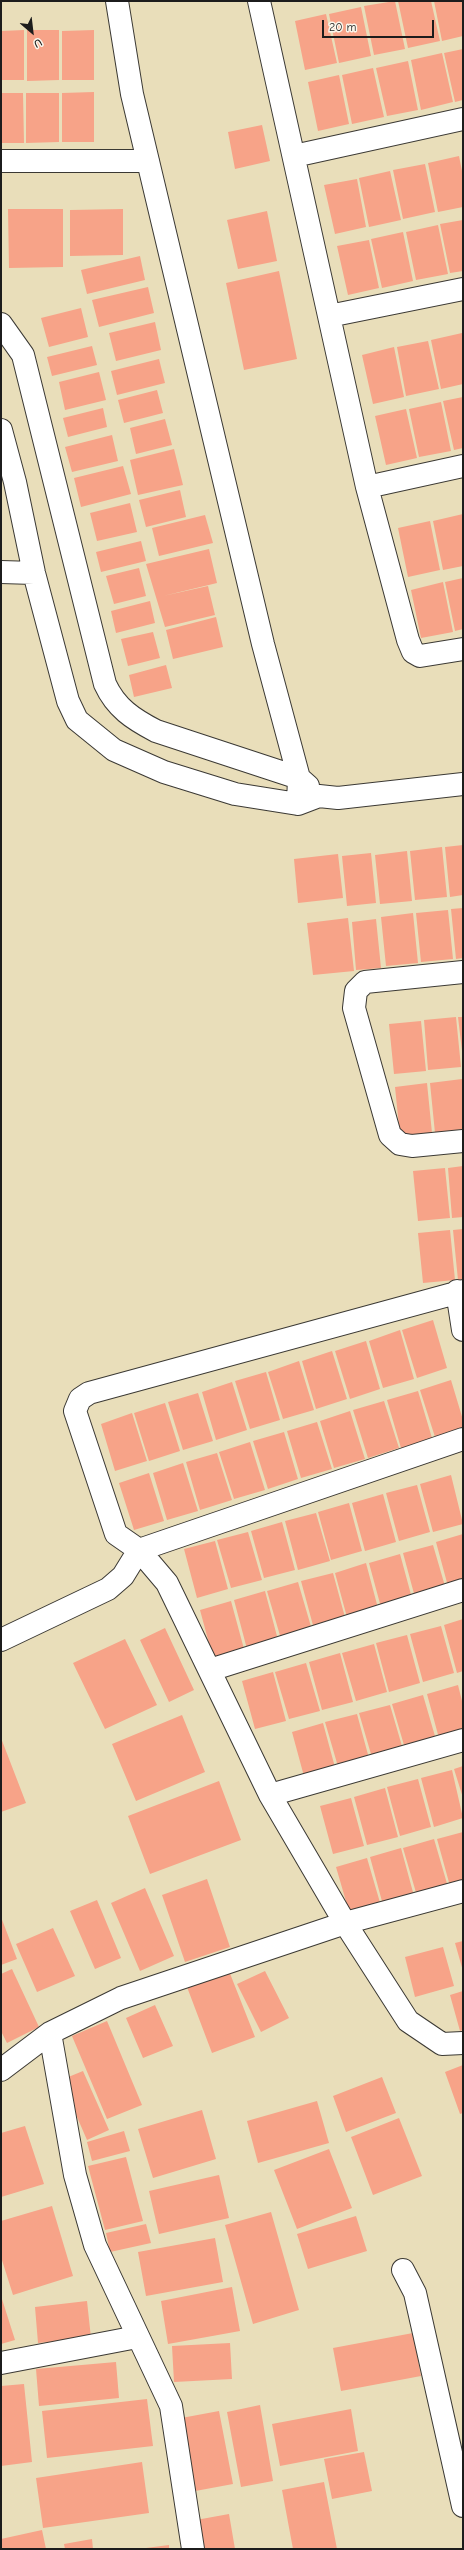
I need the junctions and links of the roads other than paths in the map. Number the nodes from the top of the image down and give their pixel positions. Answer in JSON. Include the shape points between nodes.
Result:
{"nodes":[{"id":1,"x":117,"y":1,"type":"edge"},
{"id":2,"x":258,"y":1,"type":"edge"},
{"id":3,"x":463,"y":119,"type":"edge"},
{"id":4,"x":294,"y":156,"type":"junction"},
{"id":5,"x":1,"y":161,"type":"edge"},
{"id":6,"x":148,"y":161,"type":"junction"},
{"id":7,"x":463,"y":289,"type":"edge"},
{"id":8,"x":329,"y":316,"type":"junction"},
{"id":9,"x":1,"y":324,"type":"edge"},
{"id":10,"x":1,"y":430,"type":"edge"},
{"id":11,"x":463,"y":466,"type":"edge"},
{"id":12,"x":367,"y":487,"type":"junction"},
{"id":13,"x":1,"y":572,"type":"edge"},
{"id":14,"x":34,"y":573,"type":"junction"},
{"id":15,"x":463,"y":649,"type":"edge"},
{"id":16,"x":156,"y":731,"type":"junction"},
{"id":17,"x":136,"y":761,"type":"junction"},
{"id":18,"x":299,"y":778,"type":"junction"},
{"id":19,"x":463,"y":784,"type":"edge"},
{"id":20,"x":319,"y":796,"type":"junction"},
{"id":21,"x":298,"y":804,"type":"junction"},
{"id":22,"x":463,"y":972,"type":"edge"},
{"id":23,"x":463,"y":1141,"type":"edge"},
{"id":24,"x":460,"y":1291,"type":"edge"},
{"id":25,"x":463,"y":1330,"type":"edge"},
{"id":26,"x":463,"y":1439,"type":"edge"},
{"id":27,"x":139,"y":1550,"type":"junction"},
{"id":28,"x":463,"y":1590,"type":"edge"},
{"id":29,"x":1,"y":1640,"type":"edge"},
{"id":30,"x":210,"y":1670,"type":"junction"},
{"id":31,"x":463,"y":1740,"type":"edge"},
{"id":32,"x":270,"y":1795,"type":"junction"},
{"id":33,"x":463,"y":1891,"type":"edge"},
{"id":34,"x":345,"y":1923,"type":"junction"},
{"id":35,"x":50,"y":2033,"type":"junction"},
{"id":36,"x":463,"y":2043,"type":"edge"},
{"id":37,"x":1,"y":2070,"type":"edge"},
{"id":38,"x":403,"y":2270,"type":"dead end"},
{"id":39,"x":137,"y":2337,"type":"junction"},
{"id":40,"x":1,"y":2363,"type":"edge"},
{"id":41,"x":463,"y":2506,"type":"edge"},
{"id":42,"x":193,"y":2549,"type":"edge"}],
"edges":[{"from":1,"to":6,"type":"street","via":[[132,94]]},
{"from":2,"to":4,"type":"street"},
{"from":3,"to":4,"type":"street"},
{"from":4,"to":8,"type":"street"},
{"from":5,"to":6,"type":"street"},
{"from":6,"to":18,"type":"street","via":[[263,644]]},
{"from":7,"to":8,"type":"street"},
{"from":8,"to":12,"type":"street"},
{"from":9,"to":16,"type":"street","via":[[23,355],[105,684],[122,711]]},
{"from":10,"to":14,"type":"street"},
{"from":11,"to":12,"type":"street"},
{"from":12,"to":15,"type":"street","via":[[413,652],[425,657]]},
{"from":13,"to":14,"type":"street"},
{"from":14,"to":17,"type":"street","via":[[68,701],[77,720],[114,750]]},
{"from":16,"to":17,"type":"street"},
{"from":16,"to":18,"type":"street"},
{"from":17,"to":21,"type":"street","via":[[235,794]]},
{"from":18,"to":20,"type":"street"},
{"from":18,"to":21,"type":"street"},
{"from":19,"to":20,"type":"street","via":[[338,798]]},
{"from":20,"to":21,"type":"street"},
{"from":22,"to":23,"type":"street","via":[[365,982],[356,991],[354,1008],[390,1135],[400,1144],[412,1146]]},
{"from":24,"to":25,"type":"street"},
{"from":24,"to":27,"type":"street","via":[[96,1391],[80,1400],[75,1411],[116,1534]]},
{"from":26,"to":27,"type":"street"},
{"from":27,"to":29,"type":"street","via":[[124,1576],[108,1589]]},
{"from":27,"to":30,"type":"street","via":[[167,1583]]},
{"from":28,"to":30,"type":"street"},
{"from":30,"to":32,"type":"street"},
{"from":31,"to":32,"type":"street"},
{"from":32,"to":34,"type":"street"},
{"from":33,"to":34,"type":"street"},
{"from":34,"to":35,"type":"street","via":[[121,1998]]},
{"from":34,"to":36,"type":"street","via":[[408,2021],[442,2044]]},
{"from":35,"to":37,"type":"street"},
{"from":35,"to":39,"type":"street","via":[[75,2175],[95,2245]]},
{"from":38,"to":41,"type":"street","via":[[415,2292]]},
{"from":39,"to":40,"type":"street"},
{"from":39,"to":42,"type":"street","via":[[171,2406]]}]}
